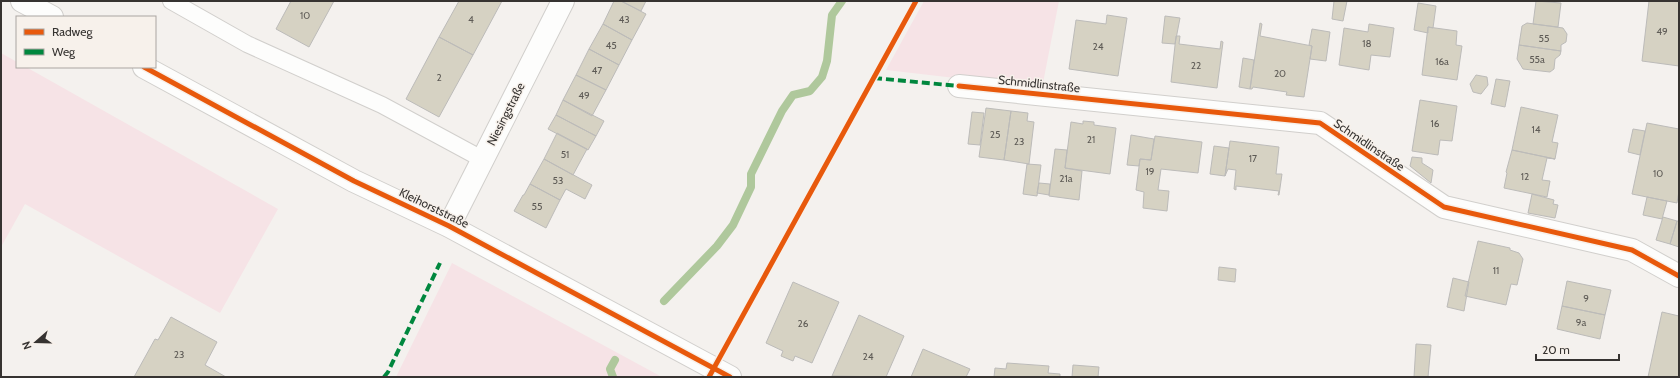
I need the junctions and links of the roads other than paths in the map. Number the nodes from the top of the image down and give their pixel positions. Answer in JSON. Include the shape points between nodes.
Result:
{"nodes":[{"id":1,"x":22,"y":1,"type":"edge"},
{"id":2,"x":171,"y":1,"type":"edge"},
{"id":3,"x":563,"y":1,"type":"edge"},
{"id":4,"x":50,"y":16,"type":"edge"},
{"id":5,"x":146,"y":68,"type":"edge"},
{"id":6,"x":959,"y":86,"type":"dead end"},
{"id":7,"x":482,"y":159,"type":"junction"},
{"id":8,"x":448,"y":226,"type":"junction"},
{"id":9,"x":1679,"y":276,"type":"edge"},
{"id":10,"x":722,"y":373,"type":"edge"}],
"edges":[{"from":1,"to":4,"type":"street"},
{"from":2,"to":7,"type":"lane","via":[[247,44],[382,104]]},
{"from":3,"to":7,"type":"street","name":"Niesingstraße"},
{"from":5,"to":8,"type":"street","name":"Kleihorststraße","via":[[354,181]]},
{"from":6,"to":9,"type":"street","name":"Schmidlinstraße","via":[[1320,124],[1444,207],[1632,250]]},
{"from":7,"to":8,"type":"street","name":"Niesingstraße"},
{"from":8,"to":10,"type":"street","name":"Kleihorststraße"}]}
